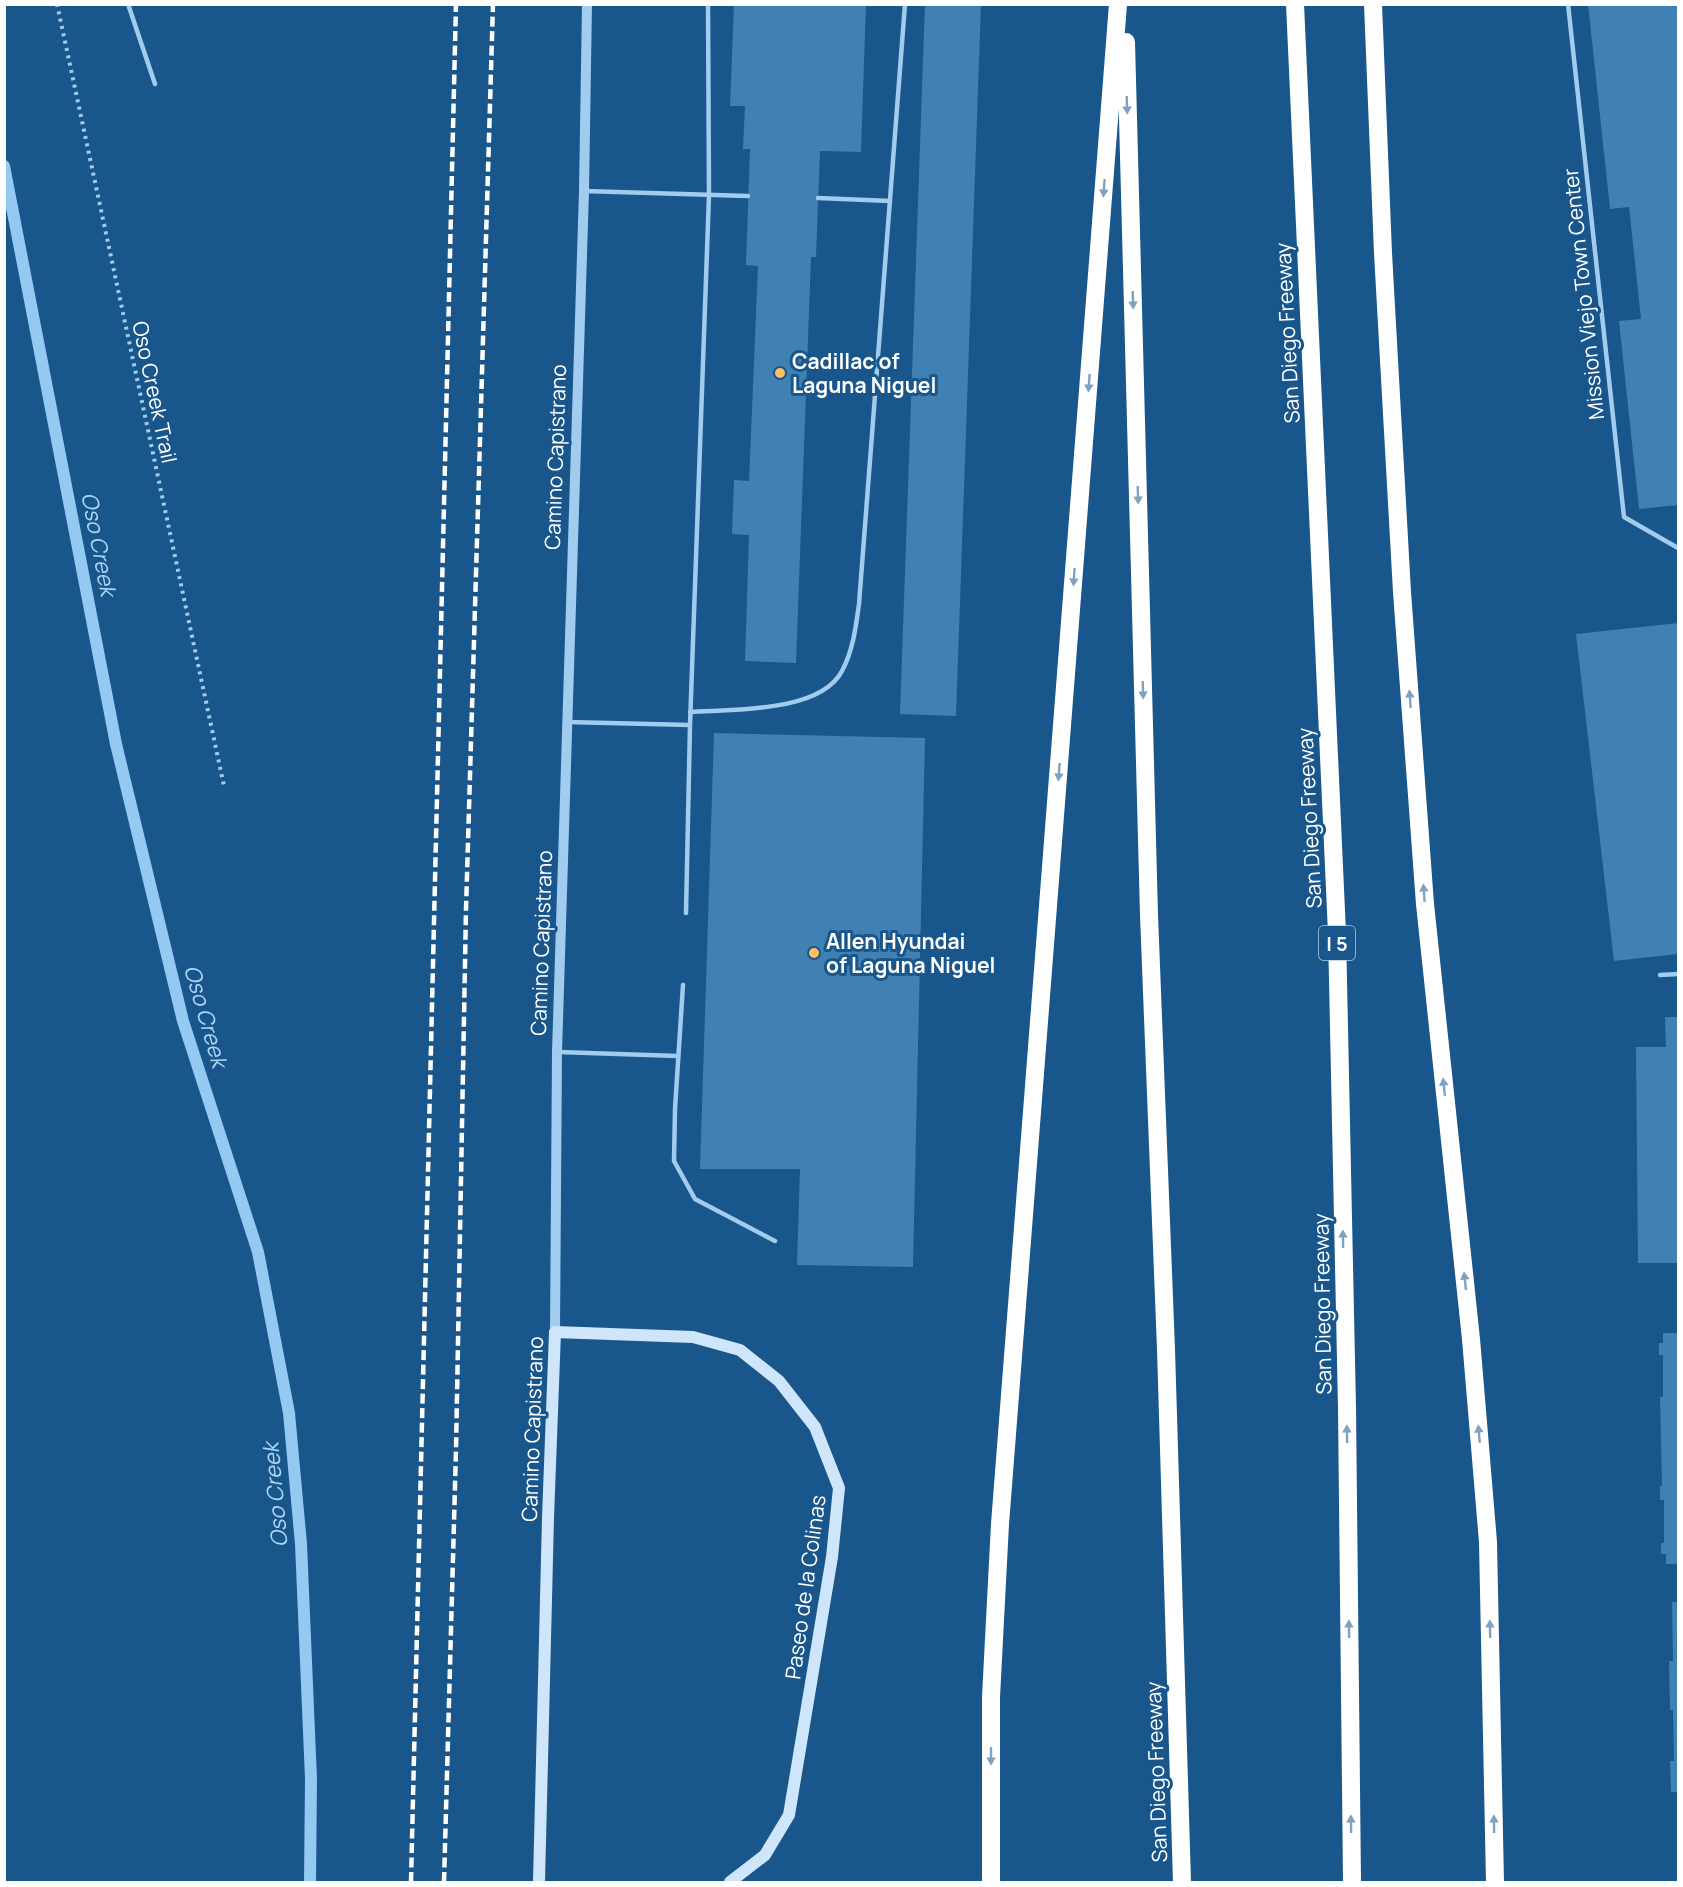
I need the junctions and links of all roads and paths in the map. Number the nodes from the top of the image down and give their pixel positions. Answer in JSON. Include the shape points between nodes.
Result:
{"nodes":[{"id":1,"x":57,"y":4,"type":"edge"},
{"id":2,"x":128,"y":4,"type":"edge"},
{"id":3,"x":587,"y":4,"type":"edge"},
{"id":4,"x":708,"y":4,"type":"edge"},
{"id":5,"x":905,"y":4,"type":"edge"},
{"id":6,"x":1119,"y":4,"type":"edge"},
{"id":7,"x":1125,"y":4,"type":"edge"},
{"id":8,"x":1296,"y":4,"type":"edge"},
{"id":9,"x":1373,"y":4,"type":"edge"},
{"id":10,"x":1568,"y":4,"type":"edge"},
{"id":11,"x":155,"y":84,"type":"dead end"},
{"id":12,"x":584,"y":191,"type":"junction"},
{"id":13,"x":709,"y":195,"type":"junction"},
{"id":14,"x":748,"y":196,"type":"dead end"},
{"id":15,"x":818,"y":198,"type":"dead end"},
{"id":16,"x":890,"y":201,"type":"junction"},
{"id":17,"x":1678,"y":548,"type":"edge"},
{"id":18,"x":690,"y":712,"type":"junction"},
{"id":19,"x":566,"y":722,"type":"junction"},
{"id":20,"x":690,"y":725,"type":"junction"},
{"id":21,"x":224,"y":786,"type":"dead end"},
{"id":22,"x":686,"y":913,"type":"dead end"},
{"id":23,"x":1678,"y":974,"type":"edge"},
{"id":24,"x":1660,"y":975,"type":"dead end"},
{"id":25,"x":683,"y":985,"type":"dead end"},
{"id":26,"x":558,"y":1052,"type":"junction"},
{"id":27,"x":678,"y":1056,"type":"junction"},
{"id":28,"x":776,"y":1242,"type":"dead end"},
{"id":29,"x":555,"y":1332,"type":"junction"},
{"id":30,"x":539,"y":1882,"type":"edge"},
{"id":31,"x":730,"y":1882,"type":"edge"},
{"id":32,"x":992,"y":1882,"type":"edge"},
{"id":33,"x":1182,"y":1882,"type":"edge"},
{"id":34,"x":1352,"y":1882,"type":"edge"},
{"id":35,"x":1495,"y":1882,"type":"edge"}],
"edges":[{"from":1,"to":21,"type":"path","name":"Oso Creek Trail"},
{"from":2,"to":11,"type":"lane"},
{"from":3,"to":12,"type":"street","name":"Camino Capistrano"},
{"from":4,"to":13,"type":"lane"},
{"from":5,"to":16,"type":"lane"},
{"from":6,"to":32,"type":"highway","one_way":true,"via":[[1000,1524],[991,1697]]},
{"from":7,"to":33,"type":"highway","name":"San Diego Freeway","one_way":true,"via":[[1149,915]]},
{"from":34,"to":8,"type":"highway","name":"San Diego Freeway","number":"I 5","one_way":true,"via":[[1347,1407],[1336,933]]},
{"from":35,"to":9,"type":"highway","one_way":true,"via":[[1488,1542],[1471,1339],[1425,904],[1400,557]]},
{"from":10,"to":17,"type":"lane","name":"Mission Viejo Town Center","via":[[1624,517]]},
{"from":12,"to":13,"type":"lane"},
{"from":12,"to":19,"type":"street","name":"Camino Capistrano"},
{"from":13,"to":14,"type":"lane"},
{"from":13,"to":18,"type":"lane"},
{"from":15,"to":16,"type":"lane"},
{"from":16,"to":18,"type":"lane","via":[[860,604],[852,647],[842,672],[829,688],[801,700],[767,707]]},
{"from":18,"to":20,"type":"lane"},
{"from":19,"to":20,"type":"lane"},
{"from":19,"to":26,"type":"street","name":"Camino Capistrano"},
{"from":20,"to":22,"type":"lane"},
{"from":23,"to":24,"type":"lane"},
{"from":25,"to":27,"type":"lane"},
{"from":26,"to":27,"type":"lane"},
{"from":26,"to":29,"type":"street","name":"Camino Capistrano"},
{"from":27,"to":28,"type":"lane","via":[[674,1161],[695,1199]]},
{"from":29,"to":30,"type":"main road","name":"Camino Capistrano"},
{"from":29,"to":31,"type":"main road","name":"Paseo de la Colinas","via":[[693,1337],[740,1350],[779,1381],[815,1427],[839,1488],[832,1557],[789,1815],[765,1855]]}]}
